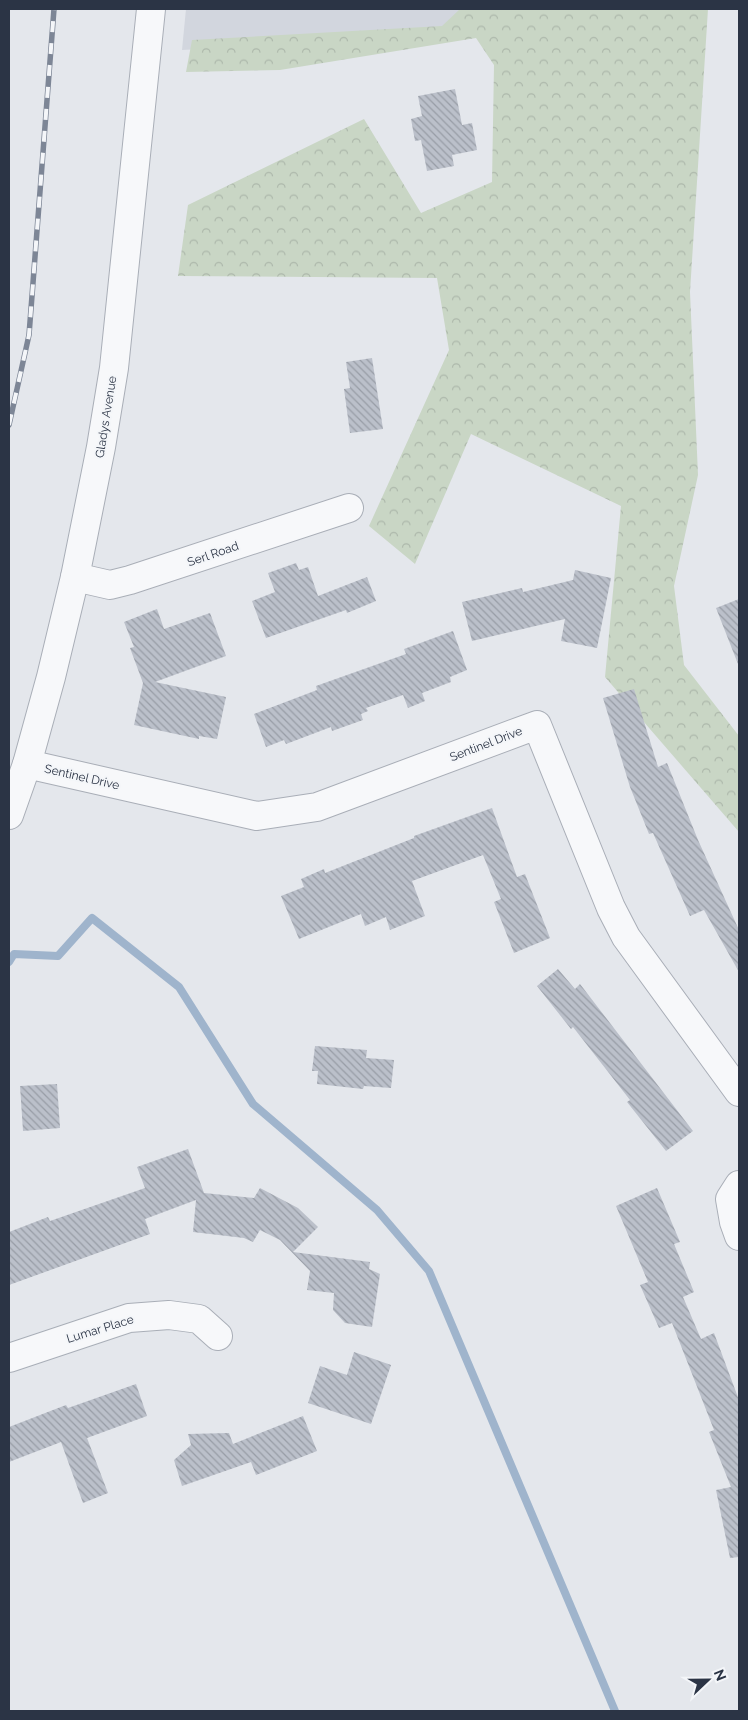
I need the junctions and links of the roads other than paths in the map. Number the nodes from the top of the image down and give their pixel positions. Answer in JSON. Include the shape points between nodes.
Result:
{"nodes":[{"id":1,"x":151,"y":9,"type":"edge"},
{"id":2,"x":349,"y":508,"type":"dead end"},
{"id":3,"x":75,"y":577,"type":"junction"},
{"id":4,"x":27,"y":764,"type":"junction"},
{"id":5,"x":9,"y":815,"type":"edge"},
{"id":6,"x":739,"y":1092,"type":"edge"},
{"id":7,"x":739,"y":1185,"type":"edge"},
{"id":8,"x":739,"y":1236,"type":"edge"},
{"id":9,"x":218,"y":1336,"type":"dead end"},
{"id":10,"x":9,"y":1358,"type":"edge"}],
"edges":[{"from":1,"to":3,"type":"street","name":"Gladys Avenue","via":[[114,368]]},
{"from":2,"to":3,"type":"street","name":"Serl Road","via":[[130,580],[110,585]]},
{"from":3,"to":4,"type":"street","name":"Gladys Avenue","via":[[52,677]]},
{"from":4,"to":5,"type":"street","name":"Gladys Avenue"},
{"from":4,"to":6,"type":"street","name":"Sentinel Drive","via":[[257,816],[318,807],[537,725],[611,908],[626,937]]},
{"from":7,"to":8,"type":"street","via":[[730,1199]]},
{"from":9,"to":10,"type":"street","name":"Lumar Place","via":[[199,1319],[169,1314],[129,1318]]}]}
